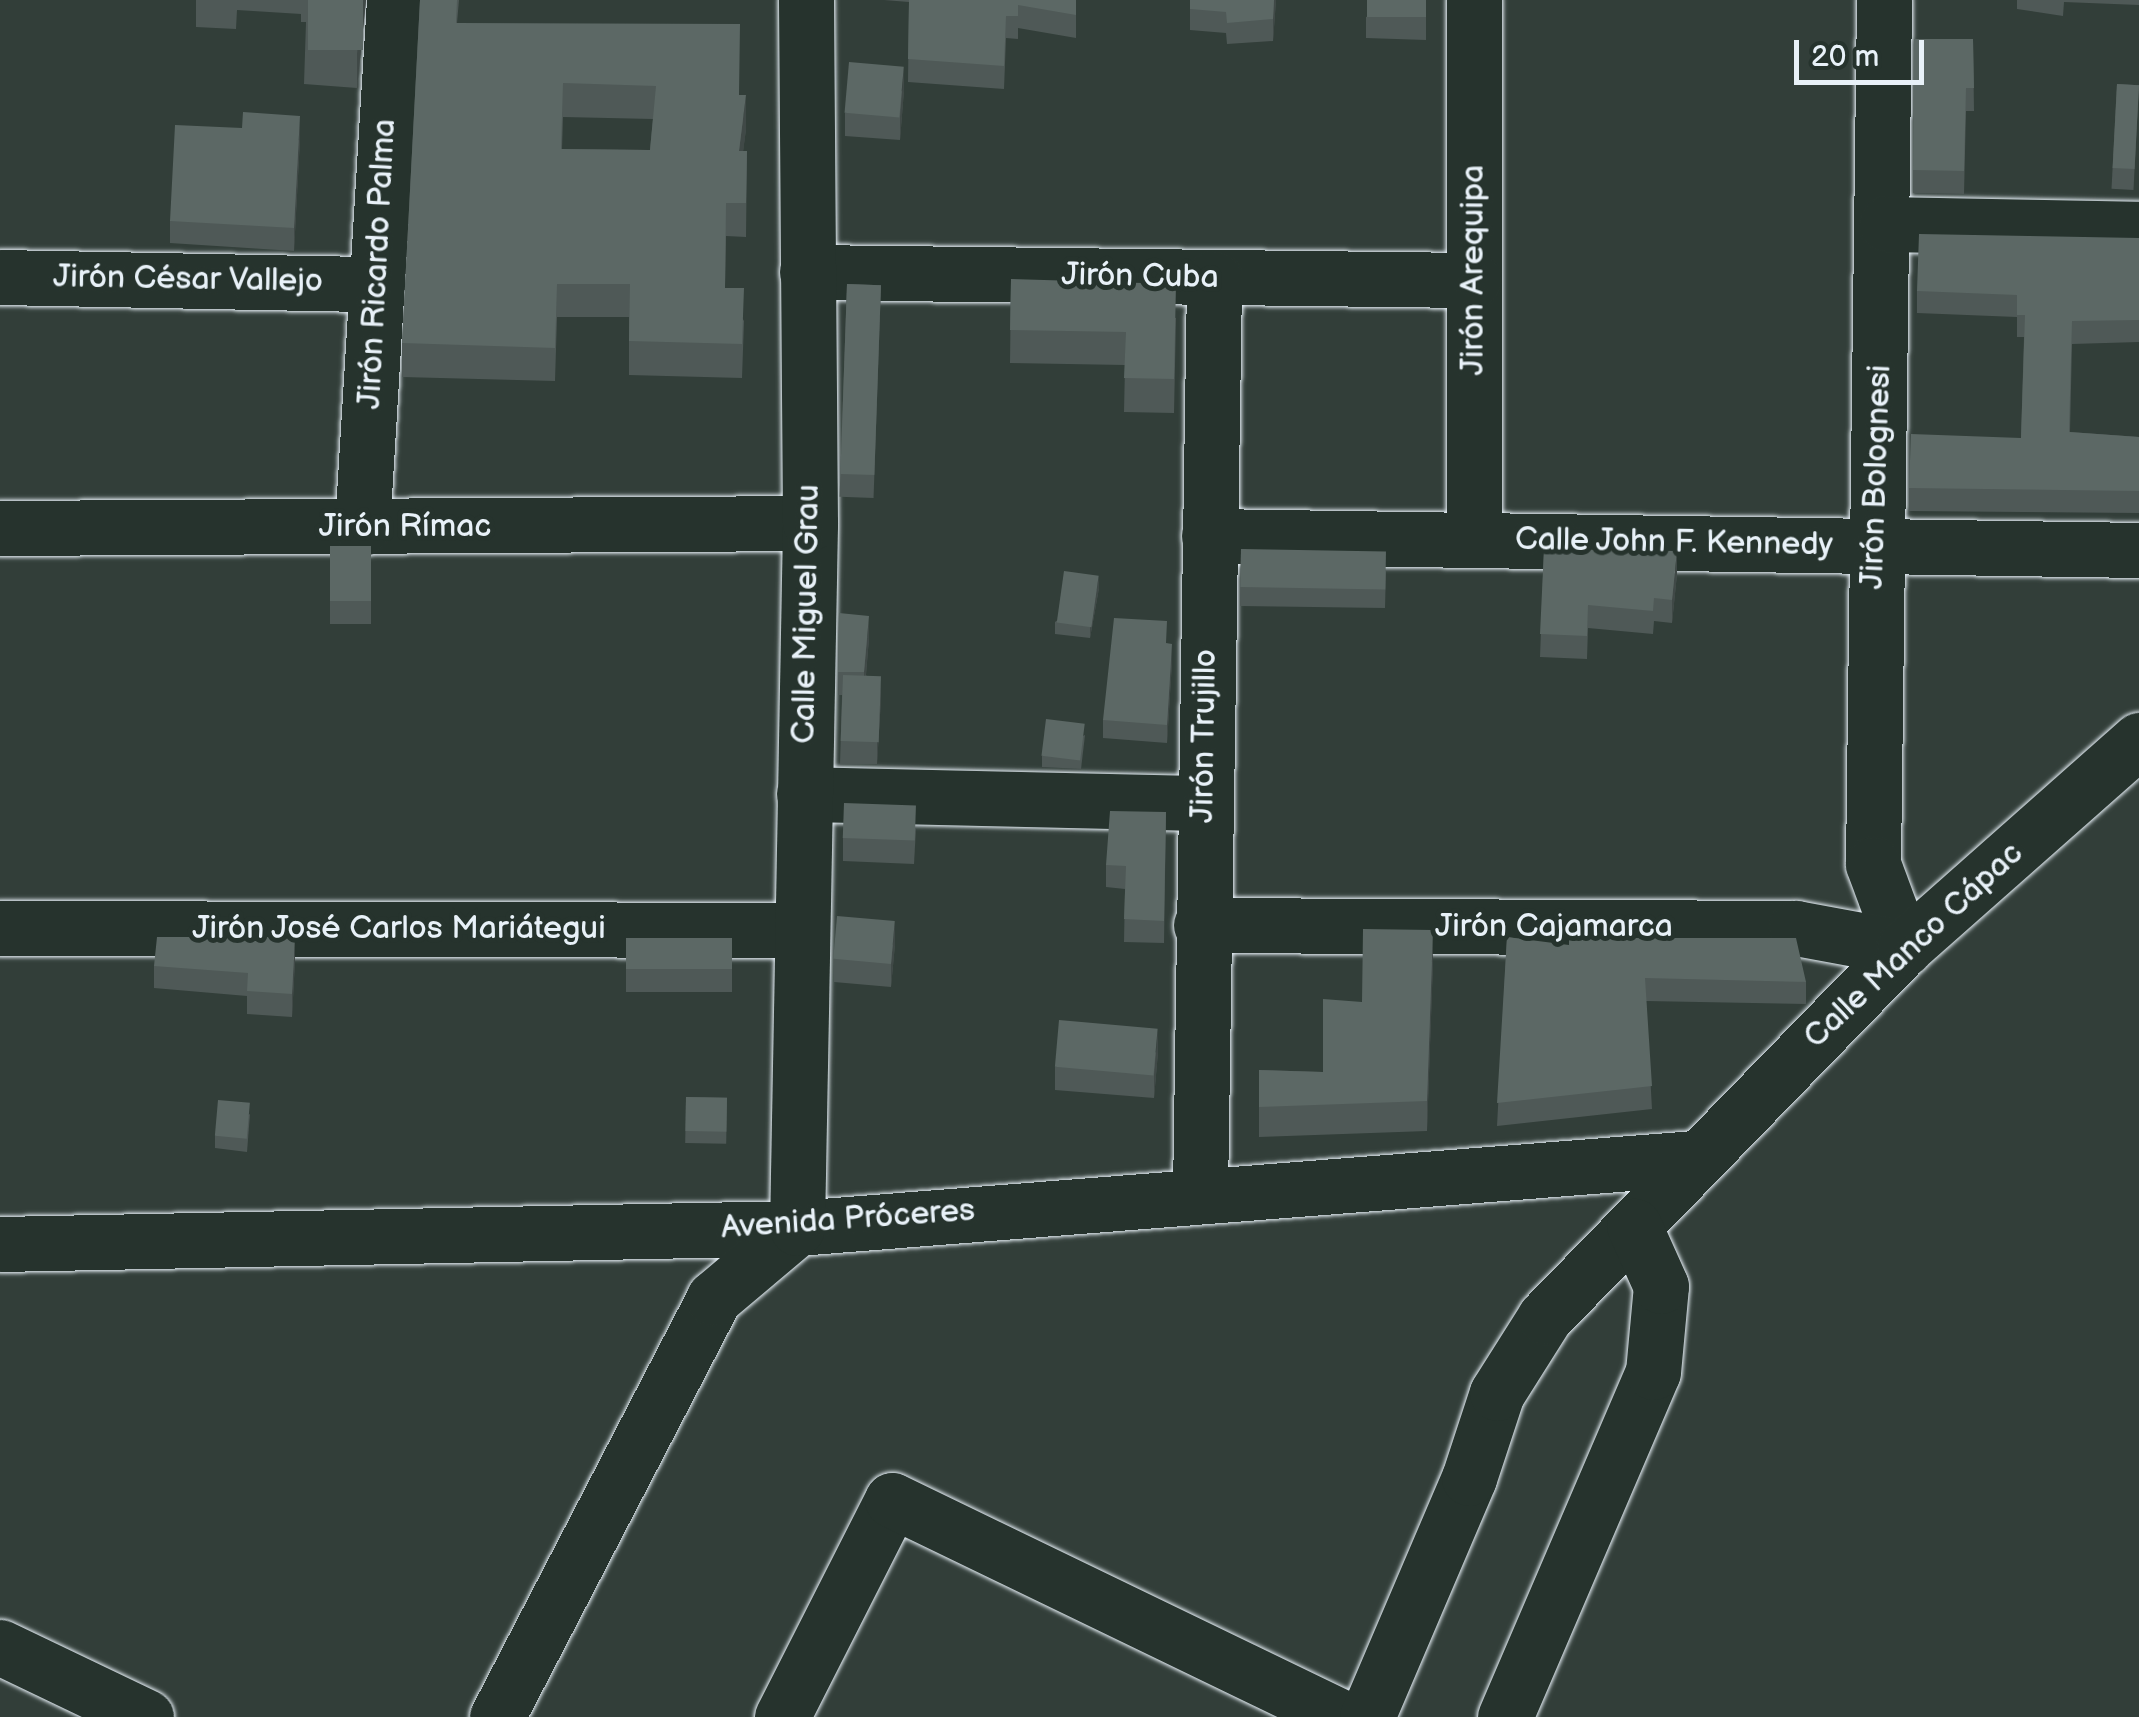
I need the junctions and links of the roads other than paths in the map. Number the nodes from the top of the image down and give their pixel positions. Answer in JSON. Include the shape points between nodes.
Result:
{"nodes":[{"id":1,"x":394,"y":0,"type":"edge"},
{"id":2,"x":806,"y":0,"type":"edge"},
{"id":3,"x":1474,"y":0,"type":"edge"},
{"id":4,"x":1884,"y":0,"type":"edge"},
{"id":5,"x":1886,"y":224,"type":"junction"},
{"id":6,"x":2139,"y":229,"type":"edge"},
{"id":7,"x":807,"y":272,"type":"junction"},
{"id":8,"x":0,"y":277,"type":"edge"},
{"id":9,"x":1214,"y":278,"type":"junction"},
{"id":10,"x":1474,"y":280,"type":"junction"},
{"id":11,"x":377,"y":284,"type":"junction"},
{"id":12,"x":810,"y":523,"type":"junction"},
{"id":13,"x":0,"y":528,"type":"edge"},
{"id":14,"x":362,"y":528,"type":"junction"},
{"id":15,"x":1209,"y":536,"type":"junction"},
{"id":16,"x":1474,"y":540,"type":"junction"},
{"id":17,"x":1874,"y":546,"type":"junction"},
{"id":18,"x":2139,"y":550,"type":"edge"},
{"id":19,"x":2139,"y":740,"type":"edge"},
{"id":20,"x":804,"y":794,"type":"junction"},
{"id":21,"x":1203,"y":803,"type":"junction"},
{"id":22,"x":1201,"y":925,"type":"junction"},
{"id":23,"x":0,"y":928,"type":"edge"},
{"id":24,"x":799,"y":930,"type":"junction"},
{"id":25,"x":1904,"y":948,"type":"junction"},
{"id":26,"x":1695,"y":1158,"type":"junction"},
{"id":27,"x":1200,"y":1193,"type":"junction"},
{"id":28,"x":1634,"y":1226,"type":"junction"},
{"id":29,"x":797,"y":1228,"type":"junction"},
{"id":30,"x":0,"y":1244,"type":"edge"},
{"id":31,"x":0,"y":1647,"type":"edge"},
{"id":32,"x":146,"y":1717,"type":"edge"},
{"id":33,"x":497,"y":1717,"type":"edge"},
{"id":34,"x":782,"y":1717,"type":"edge"},
{"id":35,"x":1340,"y":1717,"type":"edge"},
{"id":36,"x":1367,"y":1717,"type":"edge"},
{"id":37,"x":1504,"y":1717,"type":"edge"}],
"edges":[{"from":1,"to":11,"type":"street","name":"Jirón Ricardo Palma"},
{"from":2,"to":7,"type":"street","name":"Calle Miguel Grau"},
{"from":3,"to":10,"type":"street","name":"Jirón Arequipa"},
{"from":4,"to":5,"type":"street","name":"Jirón Bolognesi"},
{"from":5,"to":6,"type":"street"},
{"from":5,"to":17,"type":"street","name":"Jirón Bolognesi"},
{"from":7,"to":9,"type":"street","name":"Jirón Cuba"},
{"from":7,"to":12,"type":"street","name":"Calle Miguel Grau"},
{"from":8,"to":11,"type":"street","name":"Jirón César Vallejo"},
{"from":9,"to":10,"type":"street","name":"Jirón Cuba"},
{"from":9,"to":15,"type":"street","name":"Jirón Trujillo"},
{"from":10,"to":16,"type":"street","name":"Jirón Arequipa"},
{"from":11,"to":14,"type":"street","name":"Jirón Ricardo Palma"},
{"from":12,"to":14,"type":"street","name":"Jirón Rímac"},
{"from":12,"to":20,"type":"street","name":"Calle Miguel Grau"},
{"from":13,"to":14,"type":"street","name":"Jirón Rímac"},
{"from":15,"to":16,"type":"street","name":"Calle John F. Kennedy"},
{"from":15,"to":21,"type":"street","name":"Jirón Trujillo"},
{"from":16,"to":17,"type":"street","name":"Calle John F. Kennedy"},
{"from":17,"to":18,"type":"street","name":"Calle John F. Kennedy"},
{"from":17,"to":25,"type":"street","name":"Jirón Bolognesi","via":[[1873,864]]},
{"from":19,"to":25,"type":"street","name":"Calle Manco Cápac"},
{"from":20,"to":21,"type":"street"},
{"from":20,"to":24,"type":"street","name":"Calle Miguel Grau"},
{"from":21,"to":22,"type":"street","name":"Jirón Trujillo"},
{"from":22,"to":25,"type":"street","name":"Jirón Cajamarca","via":[[1796,928]]},
{"from":22,"to":27,"type":"street","name":"Jirón Trujillo"},
{"from":23,"to":24,"type":"street","name":"Jirón José Carlos Mariátegui"},
{"from":24,"to":29,"type":"street","name":"Calle Miguel Grau"},
{"from":25,"to":26,"type":"street","name":"Calle Manco Cápac"},
{"from":26,"to":27,"type":"street","name":"Avenida Próceres"},
{"from":26,"to":28,"type":"street","name":"Calle Manco Cápac"},
{"from":27,"to":29,"type":"street","name":"Avenida Próceres"},
{"from":28,"to":36,"type":"street","name":"Calle Manco Cápac","via":[[1577,1280],[1519,1353]]},
{"from":28,"to":37,"type":"street","via":[[1662,1286],[1653,1372]]},
{"from":29,"to":30,"type":"street","name":"Avenida Próceres"},
{"from":29,"to":33,"type":"street","via":[[714,1298]]},
{"from":31,"to":32,"type":"street"},
{"from":34,"to":35,"type":"street","via":[[892,1500]]}]}
